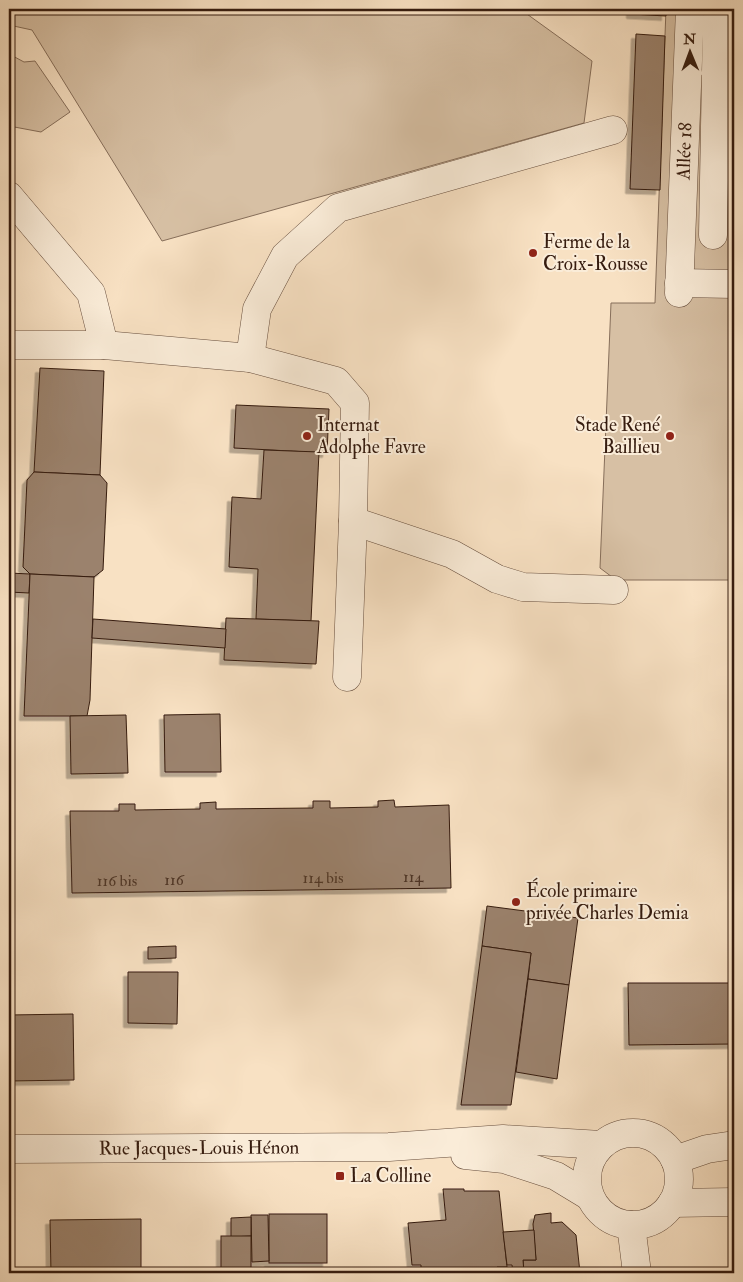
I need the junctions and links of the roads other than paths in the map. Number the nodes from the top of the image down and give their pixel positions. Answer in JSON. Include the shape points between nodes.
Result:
{"nodes":[{"id":1,"x":690,"y":12,"type":"edge"},
{"id":2,"x":726,"y":17,"type":"edge"},
{"id":3,"x":685,"y":111,"type":"junction"},
{"id":4,"x":725,"y":112,"type":"edge"},
{"id":5,"x":612,"y":130,"type":"dead end"},
{"id":6,"x":9,"y":196,"type":"edge"},
{"id":7,"x":681,"y":234,"type":"junction"},
{"id":8,"x":724,"y":235,"type":"edge"},
{"id":9,"x":734,"y":284,"type":"edge"},
{"id":10,"x":9,"y":345,"type":"edge"},
{"id":11,"x":104,"y":345,"type":"junction"},
{"id":12,"x":250,"y":358,"type":"junction"},
{"id":13,"x":353,"y":521,"type":"junction"},
{"id":14,"x":614,"y":590,"type":"dead end"},
{"id":15,"x":347,"y":677,"type":"dead end"},
{"id":16,"x":601,"y":1145,"type":"junction"},
{"id":17,"x":734,"y":1145,"type":"edge"},
{"id":18,"x":389,"y":1147,"type":"junction"},
{"id":19,"x":9,"y":1149,"type":"edge"},
{"id":20,"x":675,"y":1160,"type":"junction"},
{"id":21,"x":590,"y":1196,"type":"junction"},
{"id":22,"x":734,"y":1202,"type":"edge"},
{"id":23,"x":672,"y":1203,"type":"junction"},
{"id":24,"x":631,"y":1225,"type":"junction"},
{"id":25,"x":637,"y":1273,"type":"edge"}],
"edges":[{"from":1,"to":2,"type":"street"},
{"from":1,"to":3,"type":"street","name":"Allée 18"},
{"from":2,"to":4,"type":"street"},
{"from":3,"to":4,"type":"street"},
{"from":3,"to":7,"type":"street","name":"Allée 18"},
{"from":4,"to":8,"type":"street"},
{"from":5,"to":12,"type":"street","via":[[338,208],[285,256],[257,309]]},
{"from":6,"to":11,"type":"street","via":[[91,293]]},
{"from":7,"to":8,"type":"street"},
{"from":7,"to":9,"type":"street","name":"Allée 18","via":[[679,288]]},
{"from":10,"to":11,"type":"street"},
{"from":11,"to":12,"type":"street"},
{"from":12,"to":13,"type":"street","via":[[336,381],[355,402]]},
{"from":13,"to":14,"type":"street","via":[[452,554],[497,579],[523,587]]},
{"from":13,"to":15,"type":"street"},
{"from":16,"to":18,"type":"street","name":"Rue Jacques-Louis Hénon","via":[[504,1139]]},
{"from":16,"to":20,"type":"street","name":"Rue Jacques-Louis Hénon","via":[[617,1136],[644,1134],[657,1140]]},
{"from":16,"to":21,"type":"street","via":[[587,1168]]},
{"from":17,"to":20,"type":"street","via":[[707,1149]]},
{"from":18,"to":19,"type":"street","name":"Rue Jacques-Louis Hénon"},
{"from":18,"to":21,"type":"street","name":"Rue Jacques-Louis Hénon","via":[[504,1159],[556,1176]]},
{"from":20,"to":23,"type":"street","via":[[679,1174],[678,1189]]},
{"from":21,"to":24,"type":"street","name":"Rue Jacques-Louis Hénon","via":[[606,1216],[618,1223]]},
{"from":22,"to":23,"type":"street"},
{"from":23,"to":24,"type":"street","via":[[655,1220]]},
{"from":24,"to":25,"type":"street"}]}
